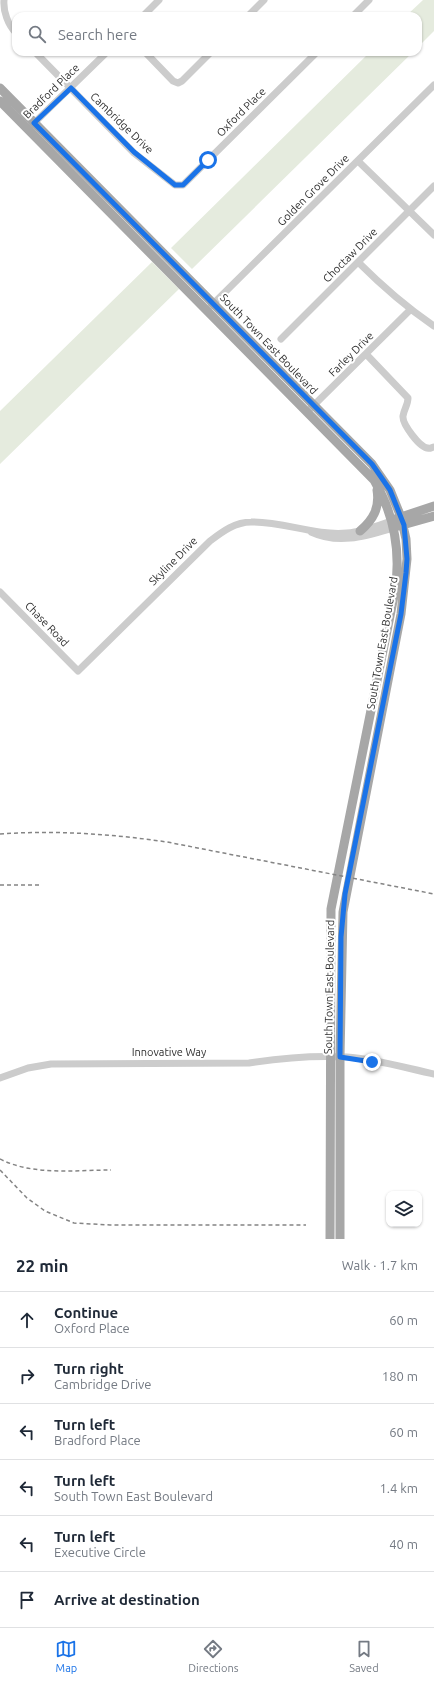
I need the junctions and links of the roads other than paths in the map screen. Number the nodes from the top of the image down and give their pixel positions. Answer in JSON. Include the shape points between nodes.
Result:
{"nodes":[{"id":1,"x":4,"y":0,"type":"edge"},
{"id":2,"x":159,"y":0,"type":"edge"},
{"id":3,"x":264,"y":0,"type":"edge"},
{"id":4,"x":369,"y":0,"type":"edge"},
{"id":5,"x":147,"y":12,"type":"edge"},
{"id":6,"x":252,"y":12,"type":"edge"},
{"id":7,"x":357,"y":12,"type":"edge"},
{"id":8,"x":12,"y":27,"type":"edge"},
{"id":9,"x":39,"y":56,"type":"edge"},
{"id":10,"x":103,"y":56,"type":"edge"},
{"id":11,"x":149,"y":56,"type":"edge"},
{"id":12,"x":207,"y":56,"type":"edge"},
{"id":13,"x":313,"y":56,"type":"edge"},
{"id":14,"x":434,"y":85,"type":"edge"},
{"id":15,"x":0,"y":88,"type":"edge"},
{"id":16,"x":71,"y":88,"type":"junction"},
{"id":17,"x":0,"y":102,"type":"edge"},
{"id":18,"x":31,"y":126,"type":"junction"},
{"id":19,"x":358,"y":161,"type":"junction"},
{"id":20,"x":178,"y":186,"type":"joint"},
{"id":21,"x":434,"y":186,"type":"edge"},
{"id":22,"x":409,"y":211,"type":"junction"},
{"id":23,"x":434,"y":235,"type":"edge"},
{"id":24,"x":358,"y":262,"type":"junction"},
{"id":25,"x":210,"y":307,"type":"junction"},
{"id":26,"x":410,"y":310,"type":"junction"},
{"id":27,"x":434,"y":326,"type":"edge"},
{"id":28,"x":281,"y":339,"type":"dead end"},
{"id":29,"x":366,"y":354,"type":"junction"},
{"id":30,"x":310,"y":409,"type":"junction"},
{"id":31,"x":434,"y":447,"type":"edge"},
{"id":32,"x":376,"y":485,"type":"junction"},
{"id":33,"x":434,"y":506,"type":"edge"},
{"id":34,"x":434,"y":516,"type":"edge"},
{"id":35,"x":402,"y":521,"type":"junction"},
{"id":36,"x":392,"y":524,"type":"junction"},
{"id":37,"x":309,"y":531,"type":"junction"},
{"id":38,"x":360,"y":531,"type":"junction"},
{"id":39,"x":0,"y":592,"type":"edge"},
{"id":40,"x":78,"y":671,"type":"joint"},
{"id":41,"x":341,"y":976,"type":"junction"},
{"id":42,"x":330,"y":977,"type":"junction"},
{"id":43,"x":329,"y":1057,"type":"junction"},
{"id":44,"x":340,"y":1057,"type":"junction"},
{"id":45,"x":434,"y":1074,"type":"edge"},
{"id":46,"x":0,"y":1078,"type":"edge"},
{"id":47,"x":330,"y":1218,"type":"junction"},
{"id":48,"x":340,"y":1218,"type":"junction"},
{"id":49,"x":330,"y":1239,"type":"edge"},
{"id":50,"x":340,"y":1239,"type":"edge"}],
"edges":[{"from":1,"to":8,"type":"street","via":[[4,8]]},
{"from":2,"to":5,"type":"street"},
{"from":3,"to":6,"type":"street"},
{"from":4,"to":7,"type":"street"},
{"from":9,"to":16,"type":"street","name":"Cambridge Drive"},
{"from":10,"to":16,"type":"street","name":"Bradford Place"},
{"from":11,"to":12,"type":"street","via":[[172,81],[178,83]]},
{"from":13,"to":20,"type":"street","name":"Oxford Place","via":[[183,185]]},
{"from":14,"to":19,"type":"street","name":"Golden Grove Drive"},
{"from":15,"to":18,"type":"main road","name":"South Town East Boulevard"},
{"from":16,"to":18,"type":"street","name":"Bradford Place"},
{"from":16,"to":20,"type":"street","name":"Cambridge Drive","via":[[134,152]]},
{"from":17,"to":18,"type":"main road","name":"South Town East Boulevard"},
{"from":18,"to":25,"type":"main road","name":"South Town East Boulevard"},
{"from":19,"to":22,"type":"street"},
{"from":19,"to":25,"type":"street","name":"Golden Grove Drive"},
{"from":21,"to":22,"type":"street","name":"Choctaw Drive"},
{"from":22,"to":23,"type":"street"},
{"from":22,"to":24,"type":"street","name":"Choctaw Drive"},
{"from":24,"to":26,"type":"street"},
{"from":24,"to":28,"type":"street","name":"Choctaw Drive"},
{"from":25,"to":30,"type":"main road","name":"South Town East Boulevard"},
{"from":26,"to":27,"type":"street"},
{"from":26,"to":29,"type":"street","name":"Farley Drive"},
{"from":29,"to":30,"type":"street","name":"Farley Drive"},
{"from":29,"to":31,"type":"street","via":[[408,398],[403,417],[404,424],[420,445]]},
{"from":30,"to":32,"type":"main road","name":"South Town East Boulevard"},
{"from":30,"to":35,"type":"main road","name":"South Town East Boulevard","via":[[372,464],[390,490]]},
{"from":32,"to":36,"type":"main road","name":"South Town East Boulevard","via":[[382,494]]},
{"from":32,"to":38,"type":"main road","via":[[378,499],[375,512]]},
{"from":33,"to":35,"type":"main road","name":"Skyline Drive"},
{"from":34,"to":35,"type":"main road","name":"Skyline Drive"},
{"from":35,"to":36,"type":"main road","name":"Skyline Drive"},
{"from":35,"to":41,"type":"main road","name":"South Town East Boulevard","via":[[407,559],[401,614],[345,894]]},
{"from":36,"to":37,"type":"street","name":"Skyline Drive","via":[[354,539],[320,536]]},
{"from":36,"to":38,"type":"street","name":"Skyline Drive"},
{"from":36,"to":42,"type":"main road","name":"South Town East Boulevard","via":[[398,570],[334,889],[331,909]]},
{"from":37,"to":38,"type":"street","name":"Skyline Drive"},
{"from":37,"to":40,"type":"street","name":"Skyline Drive","via":[[250,522],[225,529]]},
{"from":39,"to":40,"type":"street","name":"Chase Road"},
{"from":41,"to":42,"type":"main road"},
{"from":41,"to":44,"type":"main road","name":"South Town East Boulevard"},
{"from":42,"to":43,"type":"main road","name":"South Town East Boulevard"},
{"from":43,"to":44,"type":"street","name":"Innovative Way"},
{"from":43,"to":46,"type":"street","name":"Innovative Way","via":[[278,1058],[249,1063],[51,1064],[28,1068]]},
{"from":43,"to":47,"type":"main road","name":"South Town East Boulevard"},
{"from":44,"to":45,"type":"street","name":"Innovative Way"},
{"from":44,"to":48,"type":"main road","name":"South Town East Boulevard"},
{"from":47,"to":48,"type":"main road"},
{"from":47,"to":49,"type":"main road","name":"South Town East Boulevard"},
{"from":48,"to":50,"type":"main road","name":"South Town East Boulevard"}]}
